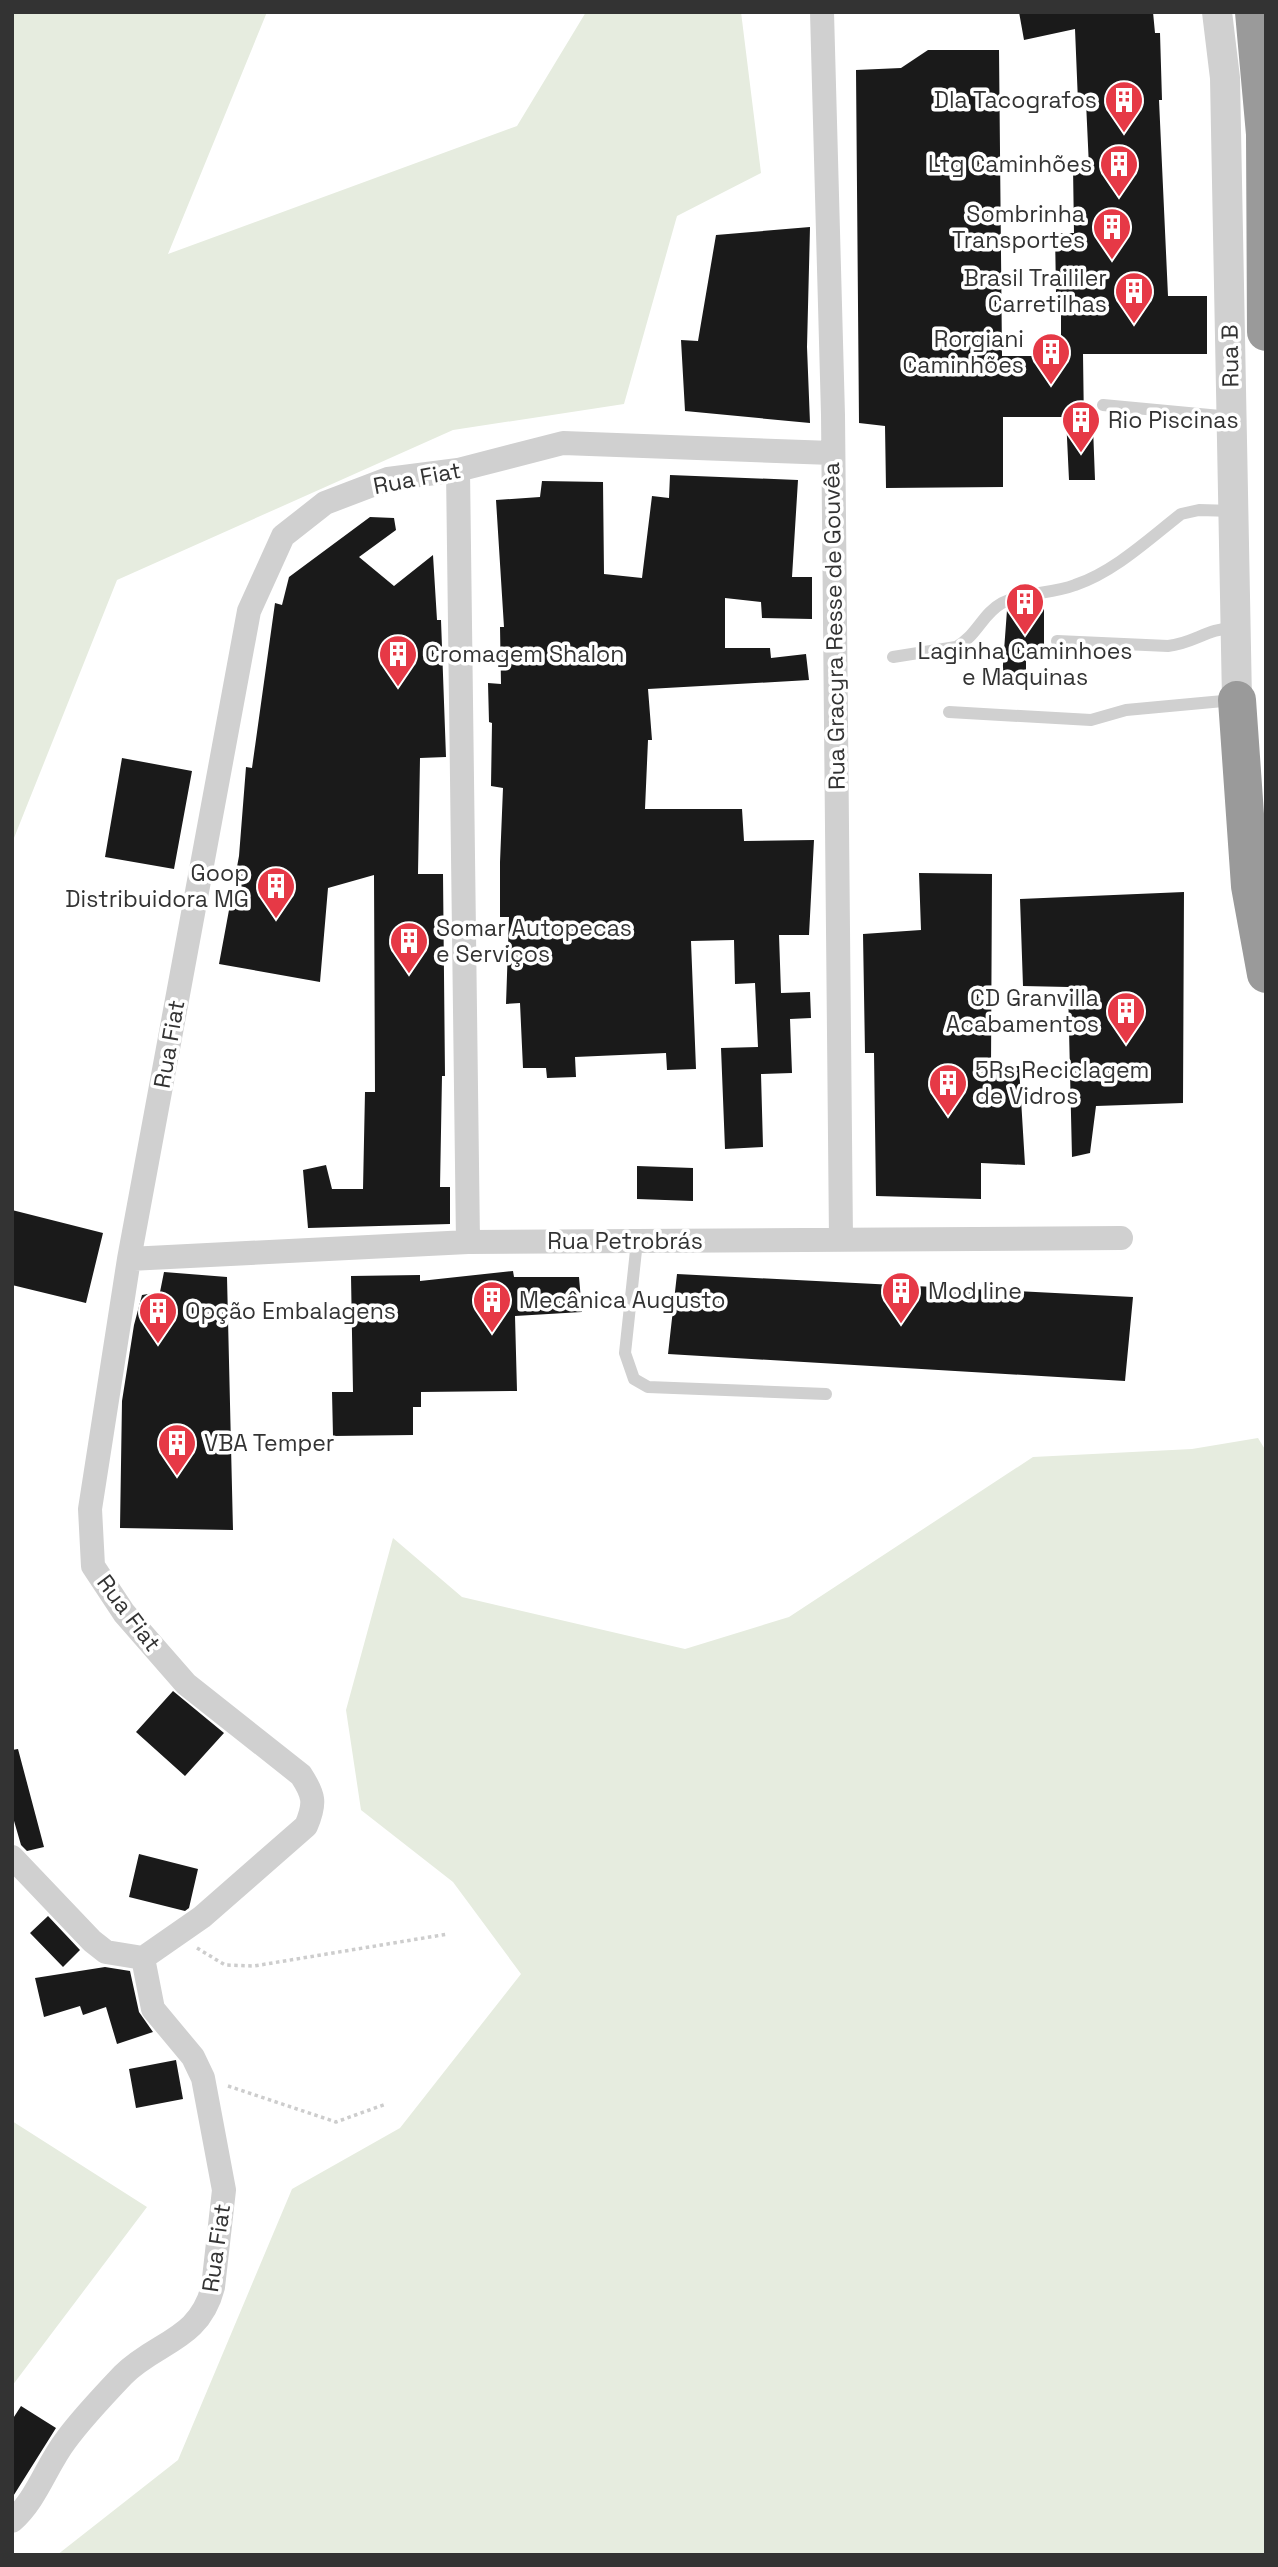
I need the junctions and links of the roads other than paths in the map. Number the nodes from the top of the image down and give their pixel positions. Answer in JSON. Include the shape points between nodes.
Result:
{"nodes":[{"id":1,"x":822,"y":12,"type":"edge"},
{"id":2,"x":1217,"y":12,"type":"edge"},
{"id":3,"x":1254,"y":12,"type":"edge"},
{"id":4,"x":1266,"y":332,"type":"edge"},
{"id":5,"x":1103,"y":405,"type":"dead end"},
{"id":6,"x":1231,"y":417,"type":"junction"},
{"id":7,"x":832,"y":453,"type":"junction"},
{"id":8,"x":458,"y":470,"type":"junction"},
{"id":9,"x":1233,"y":511,"type":"junction"},
{"id":10,"x":1236,"y":628,"type":"junction"},
{"id":11,"x":1057,"y":642,"type":"dead end"},
{"id":12,"x":894,"y":657,"type":"dead end"},
{"id":13,"x":1237,"y":700,"type":"junction"},
{"id":14,"x":949,"y":712,"type":"dead end"},
{"id":15,"x":1266,"y":974,"type":"edge"},
{"id":16,"x":1121,"y":1238,"type":"dead end"},
{"id":17,"x":841,"y":1239,"type":"junction"},
{"id":18,"x":636,"y":1241,"type":"junction"},
{"id":19,"x":468,"y":1242,"type":"junction"},
{"id":20,"x":130,"y":1259,"type":"junction"},
{"id":21,"x":826,"y":1394,"type":"dead end"},
{"id":22,"x":12,"y":1857,"type":"edge"},
{"id":23,"x":143,"y":1958,"type":"junction"},
{"id":24,"x":12,"y":2521,"type":"edge"}],
"edges":[{"from":1,"to":7,"type":"street","name":"Rua Gracyra Resse de Gouvêa"},
{"from":2,"to":6,"type":"street","name":"Rua B","via":[[1225,78]]},
{"from":3,"to":4,"type":"highway","via":[[1265,134]]},
{"from":5,"to":6,"type":"lane"},
{"from":6,"to":9,"type":"street","name":"Rua B"},
{"from":7,"to":8,"type":"street","name":"Rua Fiat","via":[[563,443]]},
{"from":7,"to":17,"type":"street","name":"Rua Gracyra Resse de Gouvêa"},
{"from":8,"to":19,"type":"street"},
{"from":8,"to":20,"type":"street","name":"Rua Fiat","via":[[388,479],[325,503],[283,536],[249,611]]},
{"from":9,"to":10,"type":"street","name":"Rua B"},
{"from":9,"to":12,"type":"lane","via":[[1181,514],[1091,579],[995,607],[964,643]]},
{"from":10,"to":11,"type":"lane","via":[[1214,628],[1181,645]]},
{"from":10,"to":13,"type":"street","name":"Rua B"},
{"from":13,"to":14,"type":"lane","via":[[1126,710],[1091,720]]},
{"from":13,"to":15,"type":"highway","via":[[1250,886]]},
{"from":16,"to":17,"type":"street","name":"Rua Petrobrás"},
{"from":17,"to":18,"type":"street","name":"Rua Petrobrás"},
{"from":18,"to":19,"type":"street","name":"Rua Petrobrás"},
{"from":18,"to":21,"type":"lane","via":[[625,1353],[634,1379],[648,1387]]},
{"from":19,"to":20,"type":"street","name":"Rua Petrobrás"},
{"from":20,"to":23,"type":"street","name":"Rua Fiat","via":[[90,1509],[93,1566],[124,1613],[186,1684],[301,1775],[314,1808],[306,1826],[202,1917]]},
{"from":22,"to":23,"type":"street","via":[[106,1952]]},
{"from":23,"to":24,"type":"street","name":"Rua Fiat","via":[[153,2009],[193,2057],[203,2078],[224,2190],[210,2300],[188,2332],[125,2374],[66,2440],[40,2486]]}]}
